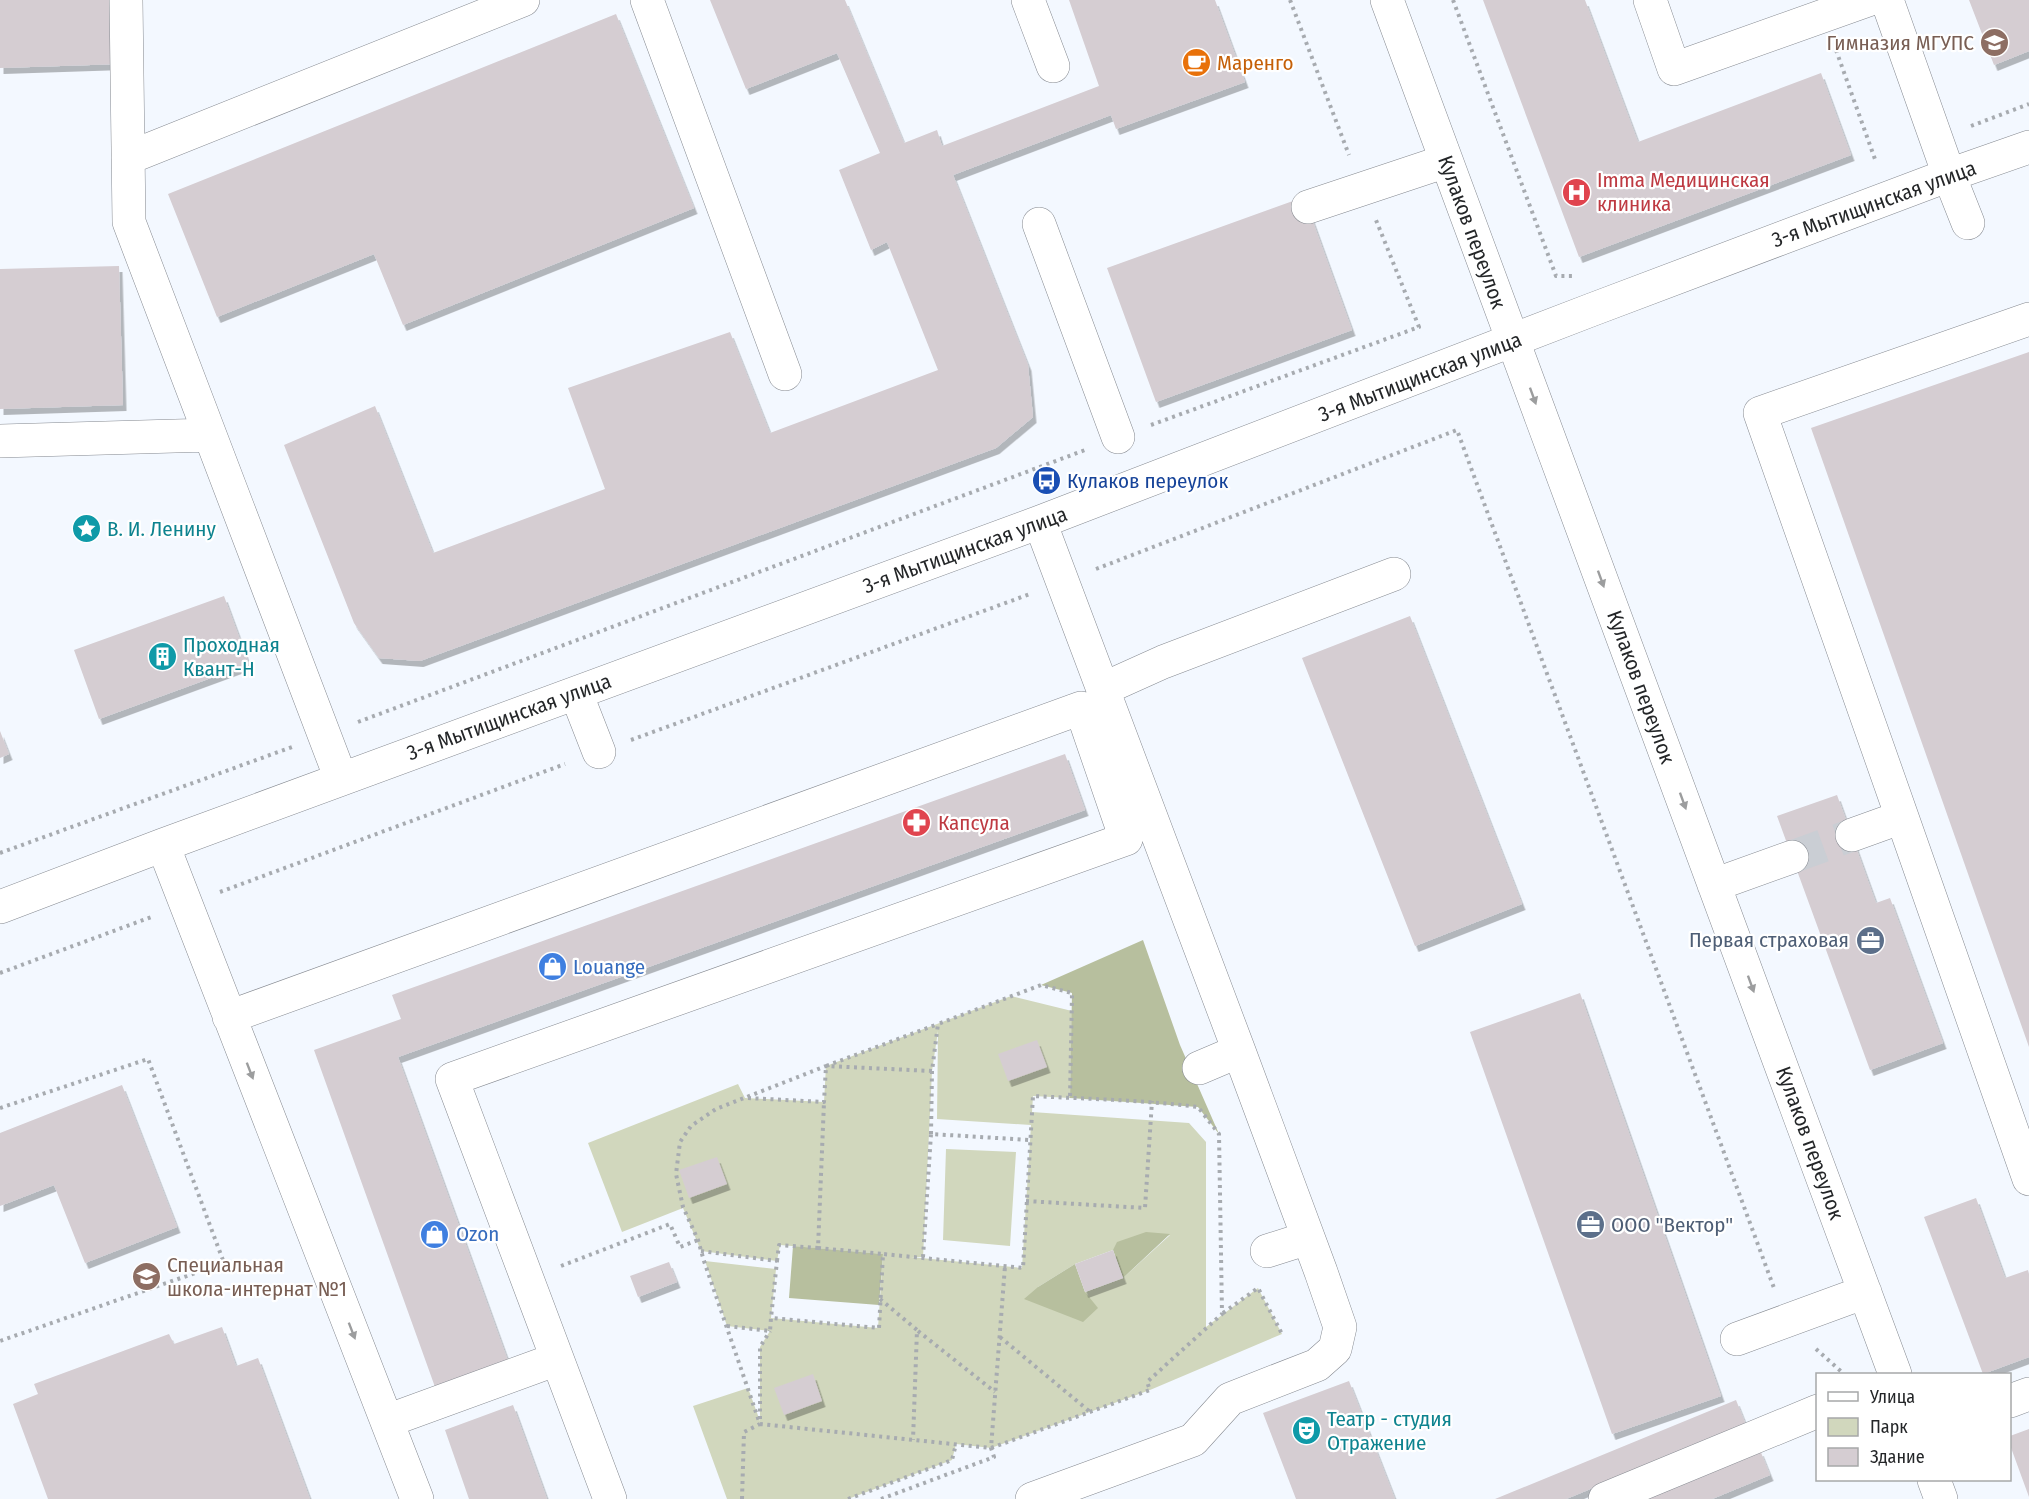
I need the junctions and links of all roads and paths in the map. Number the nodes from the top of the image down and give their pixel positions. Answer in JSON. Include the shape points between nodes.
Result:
{"nodes":[{"id":1,"x":126,"y":0,"type":"edge"},
{"id":2,"x":523,"y":0,"type":"edge"},
{"id":3,"x":647,"y":0,"type":"edge"},
{"id":4,"x":1028,"y":0,"type":"edge"},
{"id":5,"x":1290,"y":0,"type":"edge"},
{"id":6,"x":1387,"y":0,"type":"edge"},
{"id":7,"x":1453,"y":0,"type":"edge"},
{"id":8,"x":1650,"y":0,"type":"edge"},
{"id":9,"x":1868,"y":0,"type":"edge"},
{"id":10,"x":1887,"y":0,"type":"edge"},
{"id":11,"x":1823,"y":16,"type":"junction"},
{"id":12,"x":1053,"y":66,"type":"dead end"},
{"id":13,"x":2029,"y":104,"type":"edge"},
{"id":14,"x":1937,"y":139,"type":"junction"},
{"id":15,"x":2029,"y":147,"type":"edge"},
{"id":16,"x":128,"y":158,"type":"junction"},
{"id":17,"x":1887,"y":158,"type":"dead end"},
{"id":18,"x":1446,"y":161,"type":"junction"},
{"id":19,"x":1876,"y":162,"type":"junction"},
{"id":20,"x":1865,"y":166,"type":"dead end"},
{"id":21,"x":1949,"y":175,"type":"junction"},
{"id":22,"x":1363,"y":189,"type":"junction"},
{"id":23,"x":1308,"y":207,"type":"dead end"},
{"id":24,"x":1968,"y":223,"type":"dead end"},
{"id":25,"x":1039,"y":224,"type":"dead end"},
{"id":26,"x":1578,"y":276,"type":"dead end"},
{"id":27,"x":2029,"y":319,"type":"edge"},
{"id":28,"x":1513,"y":341,"type":"junction"},
{"id":29,"x":785,"y":374,"type":"dead end"},
{"id":30,"x":210,"y":435,"type":"junction"},
{"id":31,"x":1118,"y":437,"type":"junction"},
{"id":32,"x":0,"y":441,"type":"edge"},
{"id":33,"x":1040,"y":522,"type":"junction"},
{"id":34,"x":1394,"y":574,"type":"dead end"},
{"id":35,"x":1103,"y":689,"type":"junction"},
{"id":36,"x":576,"y":693,"type":"junction"},
{"id":37,"x":325,"y":735,"type":"junction"},
{"id":38,"x":599,"y":752,"type":"dead end"},
{"id":39,"x":341,"y":779,"type":"junction"},
{"id":40,"x":1902,"y":817,"type":"junction"},
{"id":41,"x":1852,"y":835,"type":"tunnel mouth"},
{"id":42,"x":162,"y":845,"type":"junction"},
{"id":43,"x":0,"y":853,"type":"edge"},
{"id":44,"x":1792,"y":857,"type":"tunnel mouth"},
{"id":45,"x":1714,"y":885,"type":"junction"},
{"id":46,"x":0,"y":907,"type":"edge"},
{"id":47,"x":229,"y":1017,"type":"junction"},
{"id":48,"x":938,"y":1024,"type":"junction"},
{"id":49,"x":1239,"y":1051,"type":"junction"},
{"id":50,"x":826,"y":1066,"type":"junction"},
{"id":51,"x":1199,"y":1068,"type":"dead end"},
{"id":52,"x":932,"y":1071,"type":"junction"},
{"id":53,"x":745,"y":1098,"type":"junction"},
{"id":54,"x":1070,"y":1098,"type":"junction"},
{"id":55,"x":1152,"y":1101,"type":"junction"},
{"id":56,"x":824,"y":1102,"type":"junction"},
{"id":57,"x":0,"y":1108,"type":"edge"},
{"id":58,"x":931,"y":1134,"type":"junction"},
{"id":59,"x":1030,"y":1140,"type":"junction"},
{"id":60,"x":2029,"y":1179,"type":"edge"},
{"id":61,"x":1026,"y":1200,"type":"junction"},
{"id":62,"x":1308,"y":1238,"type":"junction"},
{"id":63,"x":698,"y":1240,"type":"junction"},
{"id":64,"x":818,"y":1248,"type":"junction"},
{"id":65,"x":701,"y":1251,"type":"junction"},
{"id":66,"x":1267,"y":1251,"type":"dead end"},
{"id":67,"x":883,"y":1254,"type":"junction"},
{"id":68,"x":923,"y":1257,"type":"junction"},
{"id":69,"x":777,"y":1260,"type":"junction"},
{"id":70,"x":1005,"y":1266,"type":"junction"},
{"id":71,"x":527,"y":1278,"type":"junction"},
{"id":72,"x":1865,"y":1292,"type":"junction"},
{"id":73,"x":880,"y":1299,"type":"junction"},
{"id":74,"x":1222,"y":1314,"type":"junction"},
{"id":75,"x":771,"y":1318,"type":"junction"},
{"id":76,"x":727,"y":1326,"type":"junction"},
{"id":77,"x":917,"y":1330,"type":"junction"},
{"id":78,"x":770,"y":1331,"type":"junction"},
{"id":79,"x":1282,"y":1334,"type":"dead end"},
{"id":80,"x":1000,"y":1336,"type":"junction"},
{"id":81,"x":1737,"y":1340,"type":"dead end"},
{"id":82,"x":0,"y":1341,"type":"edge"},
{"id":83,"x":557,"y":1359,"type":"junction"},
{"id":84,"x":1896,"y":1373,"type":"edge"},
{"id":85,"x":995,"y":1392,"type":"junction"},
{"id":86,"x":2029,"y":1394,"type":"edge"},
{"id":87,"x":2011,"y":1401,"type":"edge"},
{"id":88,"x":1089,"y":1412,"type":"junction"},
{"id":89,"x":1816,"y":1412,"type":"edge"},
{"id":90,"x":387,"y":1421,"type":"junction"},
{"id":91,"x":760,"y":1424,"type":"junction"},
{"id":92,"x":912,"y":1440,"type":"junction"},
{"id":93,"x":956,"y":1444,"type":"junction"},
{"id":94,"x":991,"y":1448,"type":"junction"},
{"id":95,"x":1935,"y":1481,"type":"edge"},
{"id":96,"x":417,"y":1499,"type":"edge"},
{"id":97,"x":610,"y":1499,"type":"edge"},
{"id":98,"x":742,"y":1499,"type":"edge"},
{"id":99,"x":848,"y":1499,"type":"edge"},
{"id":100,"x":881,"y":1499,"type":"edge"},
{"id":101,"x":1032,"y":1499,"type":"edge"},
{"id":102,"x":1605,"y":1499,"type":"edge"},
{"id":103,"x":1941,"y":1499,"type":"edge"}],
"edges":[{"from":1,"to":16,"type":"street"},
{"from":2,"to":16,"type":"street"},
{"from":3,"to":29,"type":"street"},
{"from":4,"to":12,"type":"street"},
{"from":5,"to":22,"type":"path"},
{"from":6,"to":18,"type":"street","name":"Кулаков переулок"},
{"from":7,"to":26,"type":"path","via":[[1556,276]]},
{"from":8,"to":11,"type":"street","via":[[1674,69]]},
{"from":9,"to":11,"type":"street"},
{"from":10,"to":14,"type":"street"},
{"from":11,"to":19,"type":"path"},
{"from":13,"to":14,"type":"path"},
{"from":14,"to":21,"type":"street"},
{"from":15,"to":21,"type":"street","name":"3-я Мытищинская улица"},
{"from":16,"to":30,"type":"street","via":[[129,222]]},
{"from":17,"to":19,"type":"path"},
{"from":18,"to":22,"type":"street"},
{"from":18,"to":28,"type":"street","name":"Кулаков переулок"},
{"from":19,"to":20,"type":"path"},
{"from":21,"to":24,"type":"street"},
{"from":21,"to":28,"type":"street","name":"3-я Мытищинская улица"},
{"from":22,"to":23,"type":"street"},
{"from":22,"to":31,"type":"path","via":[[1419,327]]},
{"from":25,"to":31,"type":"street"},
{"from":27,"to":40,"type":"street","via":[[1760,413]]},
{"from":28,"to":33,"type":"street","name":"3-я Мытищинская улица"},
{"from":28,"to":45,"type":"street","name":"Кулаков переулок","one_way":true},
{"from":30,"to":32,"type":"street"},
{"from":30,"to":37,"type":"street"},
{"from":31,"to":37,"type":"path"},
{"from":33,"to":35,"type":"street"},
{"from":33,"to":36,"type":"street","name":"3-я Мытищинская улица"},
{"from":34,"to":35,"type":"street"},
{"from":35,"to":49,"type":"street"},
{"from":36,"to":38,"type":"street"},
{"from":36,"to":39,"type":"street","name":"3-я Мытищинская улица"},
{"from":37,"to":39,"type":"street"},
{"from":37,"to":43,"type":"path"},
{"from":39,"to":42,"type":"street","name":"3-я Мытищинская улица"},
{"from":40,"to":41,"type":"street"},
{"from":40,"to":60,"type":"street"},
{"from":42,"to":46,"type":"street","name":"3-я Мытищинская улица"},
{"from":42,"to":47,"type":"street"},
{"from":44,"to":45,"type":"street"},
{"from":45,"to":72,"type":"street","name":"Кулаков переулок","one_way":true},
{"from":47,"to":71,"type":"street","via":[[1081,708],[1126,839],[452,1079]]},
{"from":47,"to":90,"type":"street","one_way":true},
{"from":48,"to":50,"type":"path"},
{"from":48,"to":52,"type":"path"},
{"from":48,"to":54,"type":"path","via":[[1041,985],[1072,993]]},
{"from":49,"to":51,"type":"street"},
{"from":49,"to":62,"type":"street"},
{"from":50,"to":52,"type":"path"},
{"from":50,"to":53,"type":"path"},
{"from":50,"to":56,"type":"path"},
{"from":52,"to":58,"type":"path"},
{"from":53,"to":56,"type":"path"},
{"from":53,"to":63,"type":"path","via":[[716,1109],[691,1126],[680,1142],[676,1174],[683,1208]]},
{"from":54,"to":55,"type":"path"},
{"from":54,"to":59,"type":"path","via":[[1033,1096]]},
{"from":55,"to":61,"type":"path","via":[[1145,1208]]},
{"from":55,"to":74,"type":"path","via":[[1198,1107],[1219,1134]]},
{"from":56,"to":64,"type":"path"},
{"from":57,"to":82,"type":"path","via":[[148,1059],[224,1263]]},
{"from":58,"to":59,"type":"path"},
{"from":58,"to":68,"type":"path"},
{"from":59,"to":61,"type":"path"},
{"from":61,"to":70,"type":"path","via":[[1023,1268]]},
{"from":62,"to":66,"type":"street"},
{"from":62,"to":101,"type":"street","via":[[1340,1327],[1335,1349],[1317,1365],[1230,1399],[1193,1440]]},
{"from":63,"to":65,"type":"path"},
{"from":63,"to":71,"type":"path","via":[[680,1247],[670,1224]]},
{"from":64,"to":67,"type":"path"},
{"from":64,"to":69,"type":"path","via":[[780,1245]]},
{"from":65,"to":69,"type":"path"},
{"from":65,"to":76,"type":"path"},
{"from":67,"to":68,"type":"path"},
{"from":67,"to":73,"type":"path"},
{"from":68,"to":70,"type":"path"},
{"from":69,"to":75,"type":"path"},
{"from":70,"to":80,"type":"path"},
{"from":71,"to":83,"type":"street"},
{"from":72,"to":81,"type":"street"},
{"from":72,"to":84,"type":"street","name":"Кулаков переулок"},
{"from":73,"to":75,"type":"path","via":[[879,1328]]},
{"from":73,"to":77,"type":"path"},
{"from":74,"to":79,"type":"path","via":[[1258,1288]]},
{"from":74,"to":88,"type":"path","via":[[1147,1382],[1150,1390]]},
{"from":75,"to":78,"type":"path"},
{"from":76,"to":78,"type":"path"},
{"from":76,"to":91,"type":"path"},
{"from":77,"to":85,"type":"path"},
{"from":77,"to":92,"type":"path"},
{"from":78,"to":91,"type":"path","via":[[760,1347]]},
{"from":80,"to":85,"type":"path"},
{"from":80,"to":88,"type":"path"},
{"from":83,"to":90,"type":"street"},
{"from":83,"to":97,"type":"street"},
{"from":85,"to":94,"type":"path"},
{"from":86,"to":87,"type":"street"},
{"from":88,"to":94,"type":"path"},
{"from":89,"to":102,"type":"street"},
{"from":90,"to":96,"type":"street"},
{"from":91,"to":92,"type":"path"},
{"from":91,"to":98,"type":"path","via":[[744,1432]]},
{"from":92,"to":93,"type":"path"},
{"from":93,"to":94,"type":"path"},
{"from":93,"to":99,"type":"path","via":[[952,1460]]},
{"from":94,"to":100,"type":"path","via":[[994,1457]]},
{"from":95,"to":103,"type":"street"}]}
